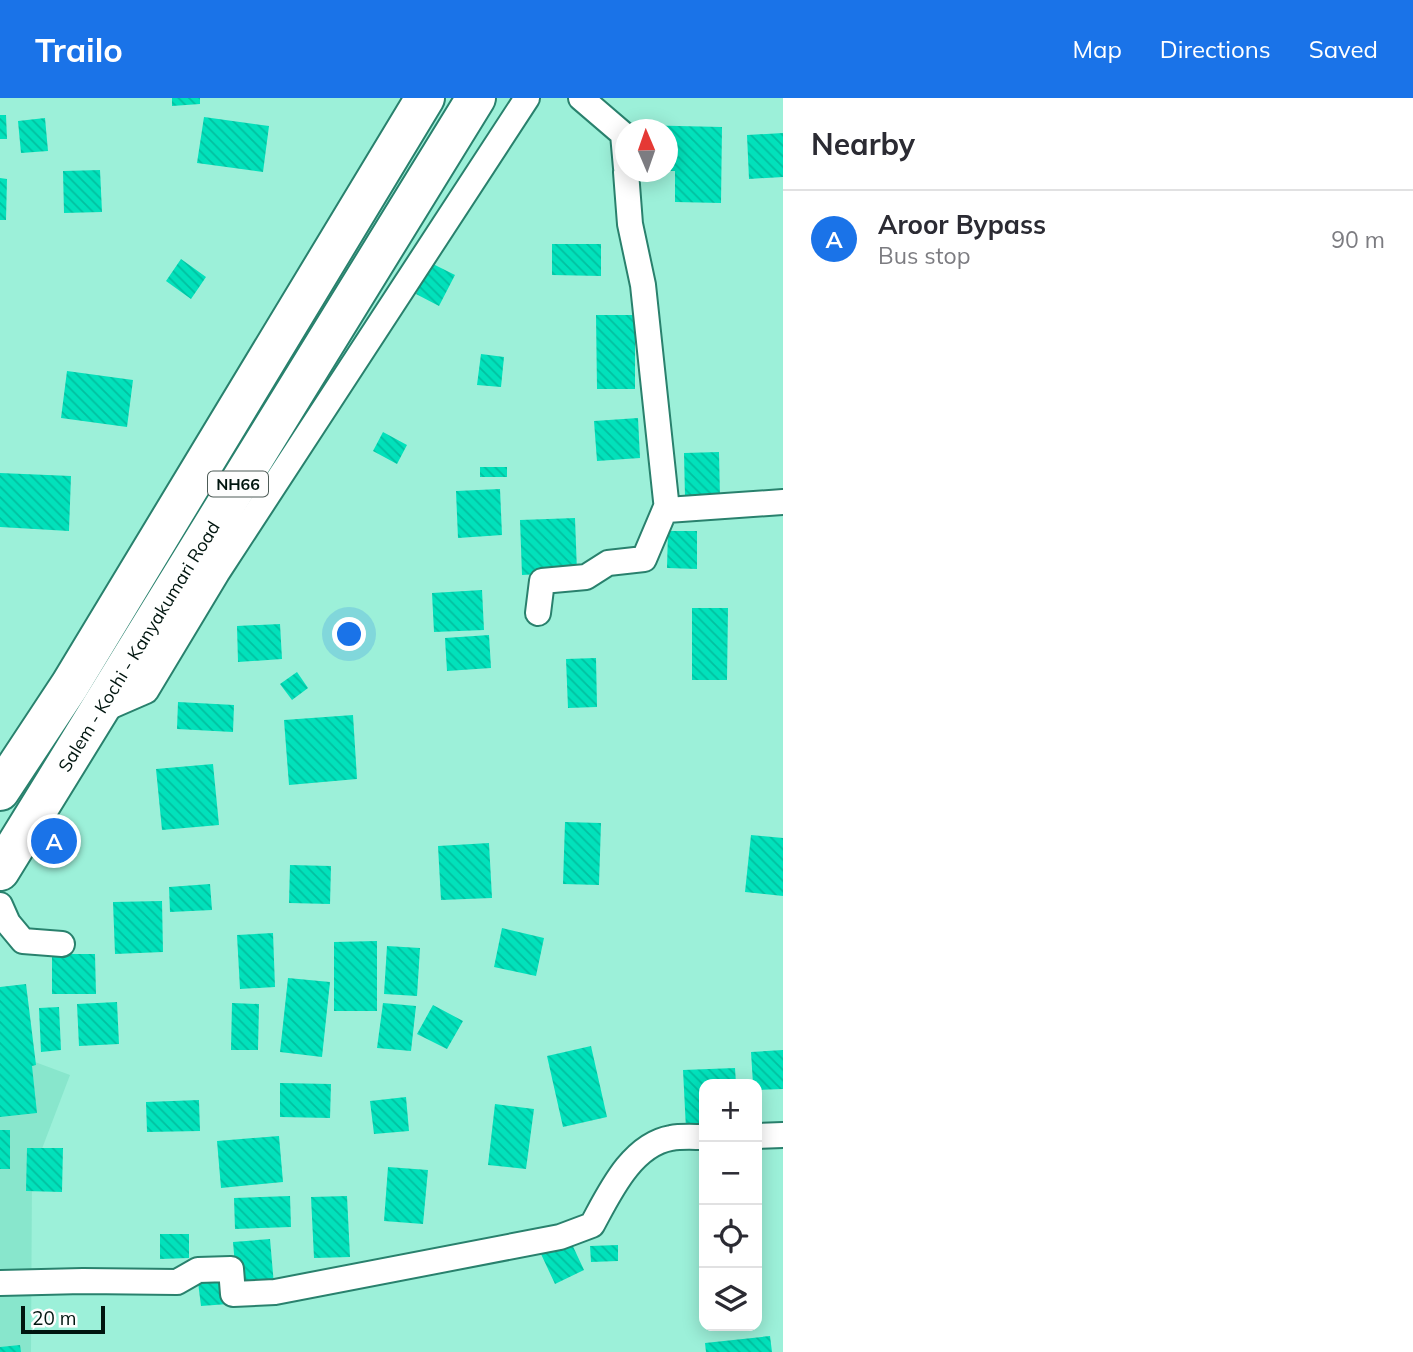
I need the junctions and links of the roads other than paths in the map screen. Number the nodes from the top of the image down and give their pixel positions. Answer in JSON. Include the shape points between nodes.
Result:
{"nodes":[{"id":1,"x":425,"y":98,"type":"edge"},
{"id":2,"x":476,"y":98,"type":"edge"},
{"id":3,"x":527,"y":98,"type":"edge"},
{"id":4,"x":581,"y":98,"type":"edge"},
{"id":5,"x":615,"y":127,"type":"edge"},
{"id":6,"x":627,"y":182,"type":"edge"},
{"id":7,"x":783,"y":502,"type":"edge"},
{"id":8,"x":666,"y":507,"type":"junction"},
{"id":9,"x":538,"y":613,"type":"dead end"},
{"id":10,"x":97,"y":712,"type":"junction"},
{"id":11,"x":0,"y":791,"type":"edge"},
{"id":12,"x":0,"y":871,"type":"edge"},
{"id":13,"x":0,"y":905,"type":"edge"},
{"id":14,"x":62,"y":944,"type":"dead end"},
{"id":15,"x":783,"y":1135,"type":"edge"},
{"id":16,"x":762,"y":1136,"type":"edge"},
{"id":17,"x":699,"y":1137,"type":"edge"},
{"id":18,"x":0,"y":1283,"type":"edge"}],
"edges":[{"from":1,"to":11,"type":"highway","name":"Salem - Kochi - Kanyakumari Road","number":"NH66","via":[[70,685]]},
{"from":2,"to":10,"type":"highway","name":"Salem - Kochi - Kanyakumari Road","number":"NH66"},
{"from":3,"to":10,"type":"street","via":[[217,573],[146,691]]},
{"from":4,"to":5,"type":"street"},
{"from":6,"to":8,"type":"street","via":[[643,285]]},
{"from":7,"to":8,"type":"street"},
{"from":8,"to":9,"type":"street","via":[[644,559],[608,563],[586,577],[542,581]]},
{"from":10,"to":12,"type":"highway","name":"Salem - Kochi - Kanyakumari Road","number":"NH66"},
{"from":13,"to":14,"type":"street","via":[[23,942]]},
{"from":15,"to":16,"type":"street"},
{"from":17,"to":18,"type":"street","via":[[670,1138],[647,1148],[614,1184],[592,1225],[560,1237],[275,1292],[233,1294],[231,1269],[198,1270],[177,1282]]}]}
